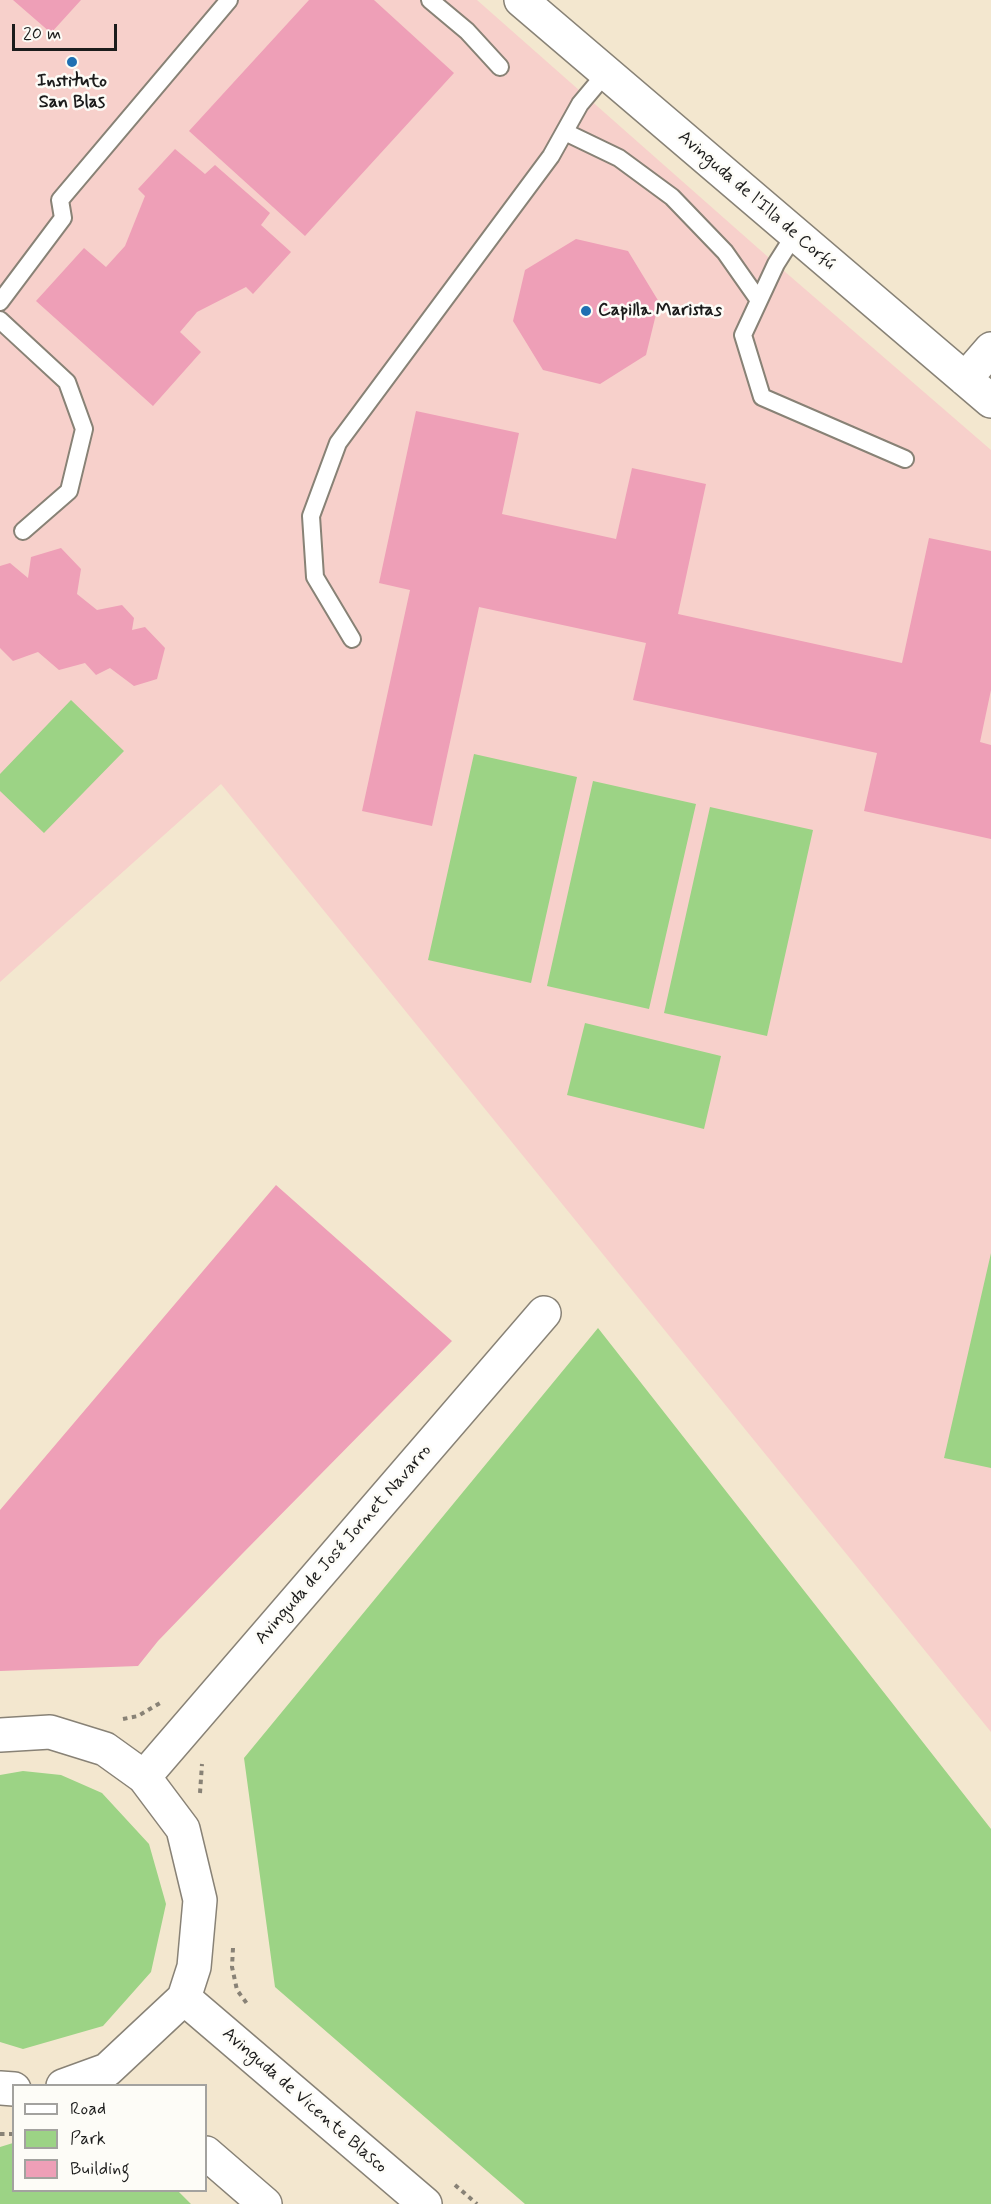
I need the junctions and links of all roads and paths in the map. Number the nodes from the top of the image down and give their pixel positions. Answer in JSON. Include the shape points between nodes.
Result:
{"nodes":[{"id":1,"x":229,"y":0,"type":"edge"},
{"id":2,"x":430,"y":0,"type":"edge"},
{"id":3,"x":532,"y":3,"type":"edge"},
{"id":4,"x":500,"y":68,"type":"dead end"},
{"id":5,"x":606,"y":73,"type":"junction"},
{"id":6,"x":565,"y":132,"type":"junction"},
{"id":7,"x":795,"y":234,"type":"junction"},
{"id":8,"x":758,"y":299,"type":"junction"},
{"id":9,"x":0,"y":302,"type":"edge"},
{"id":10,"x":0,"y":320,"type":"edge"},
{"id":11,"x":991,"y":349,"type":"edge"},
{"id":12,"x":965,"y":379,"type":"junction"},
{"id":13,"x":991,"y":401,"type":"edge"},
{"id":14,"x":904,"y":459,"type":"dead end"},
{"id":15,"x":23,"y":531,"type":"dead end"},
{"id":16,"x":352,"y":639,"type":"dead end"},
{"id":17,"x":544,"y":1313,"type":"dead end"},
{"id":18,"x":122,"y":1720,"type":"dead end"},
{"id":19,"x":193,"y":1721,"type":"junction"},
{"id":20,"x":0,"y":1735,"type":"edge"},
{"id":21,"x":144,"y":1777,"type":"junction"},
{"id":22,"x":200,"y":1794,"type":"dead end"},
{"id":23,"x":233,"y":1947,"type":"dead end"},
{"id":24,"x":184,"y":1998,"type":"junction"},
{"id":25,"x":250,"y":2008,"type":"dead end"},
{"id":26,"x":116,"y":2078,"type":"edge"},
{"id":27,"x":71,"y":2084,"type":"edge"},
{"id":28,"x":207,"y":2154,"type":"edge"},
{"id":29,"x":450,"y":2181,"type":"dead end"},
{"id":30,"x":266,"y":2204,"type":"edge"},
{"id":31,"x":425,"y":2204,"type":"edge"},
{"id":32,"x":477,"y":2204,"type":"edge"}],
"edges":[{"from":1,"to":9,"type":"lane","via":[[60,200],[63,218]]},
{"from":2,"to":4,"type":"lane","via":[[467,31]]},
{"from":3,"to":5,"type":"street","name":"Avinguda de l'Illa de Corfú"},
{"from":5,"to":6,"type":"lane","via":[[580,104]]},
{"from":5,"to":7,"type":"street","name":"Avinguda de l'Illa de Corfú"},
{"from":6,"to":8,"type":"lane","via":[[619,158],[672,197],[725,252]]},
{"from":6,"to":16,"type":"lane","via":[[338,443],[311,516],[315,577]]},
{"from":7,"to":8,"type":"lane"},
{"from":7,"to":12,"type":"street","name":"Avinguda de l'Illa de Corfú"},
{"from":8,"to":14,"type":"lane","via":[[743,334],[762,397]]},
{"from":10,"to":15,"type":"lane","via":[[67,382],[84,429],[69,491]]},
{"from":11,"to":12,"type":"street"},
{"from":12,"to":13,"type":"street","name":"Avinguda de l'Illa de Corfú"},
{"from":17,"to":19,"type":"street","name":"Avinguda de José Jornet Navarro"},
{"from":18,"to":19,"type":"path","via":[[163,1702],[175,1706]]},
{"from":19,"to":21,"type":"street","name":"Avinguda de José Jornet Navarro"},
{"from":19,"to":22,"type":"path","via":[[208,1739]]},
{"from":20,"to":21,"type":"street","via":[[50,1732],[105,1749]]},
{"from":21,"to":24,"type":"street","via":[[183,1829],[200,1900],[194,1967]]},
{"from":23,"to":25,"type":"path","via":[[237,1990]]},
{"from":24,"to":26,"type":"street"},
{"from":24,"to":31,"type":"street","name":"Avinguda de Vicente Blasco"},
{"from":26,"to":27,"type":"street"},
{"from":28,"to":30,"type":"street"},
{"from":29,"to":32,"type":"path"}]}
